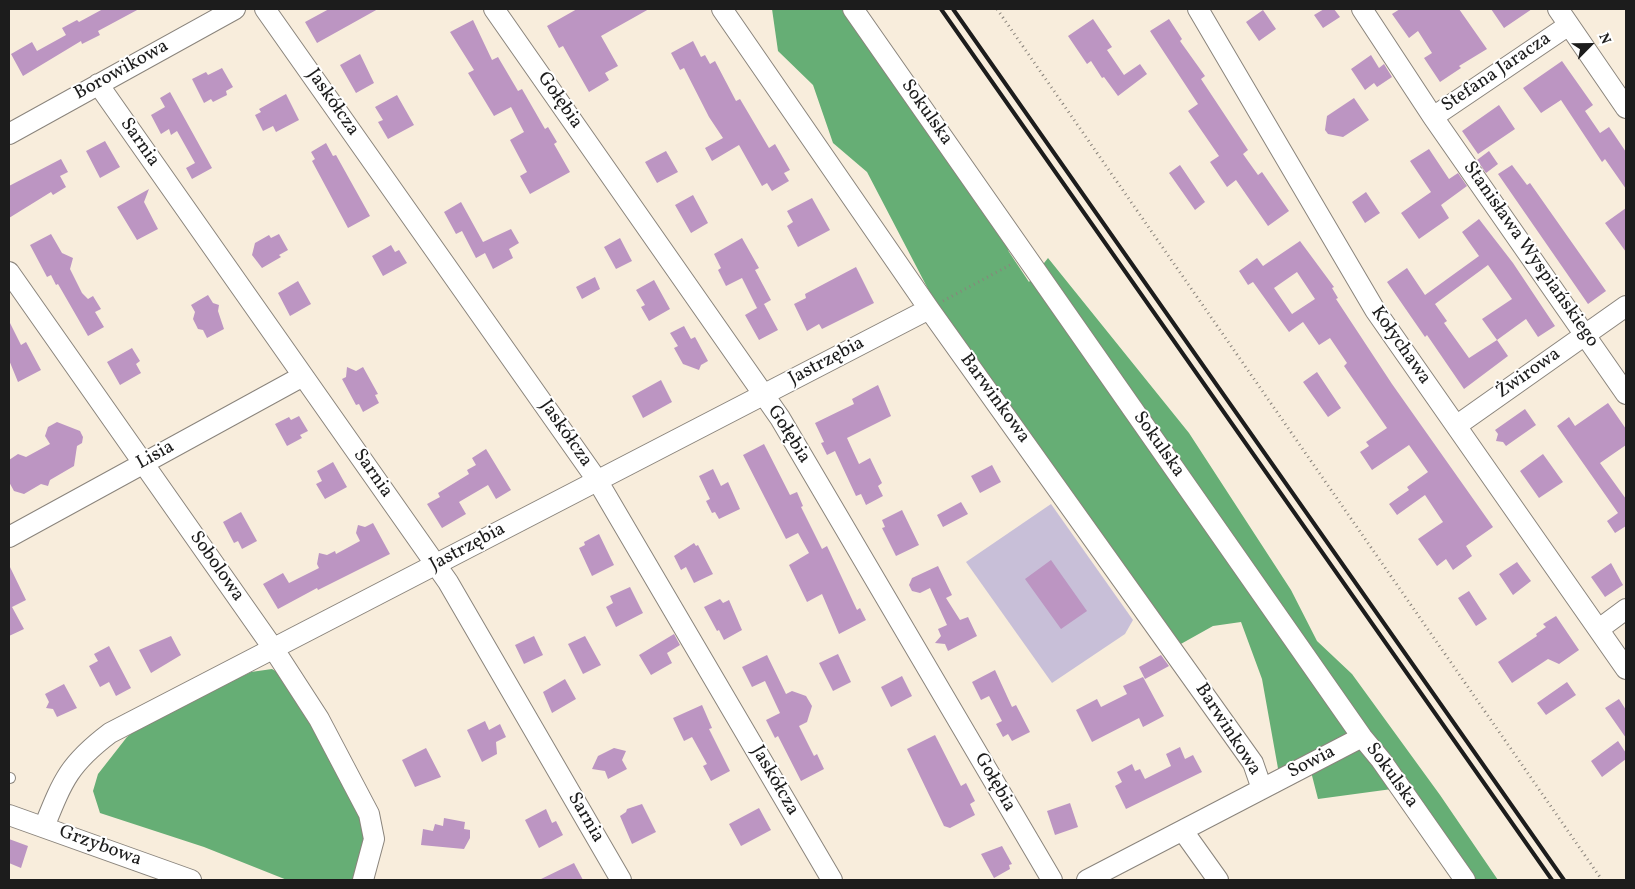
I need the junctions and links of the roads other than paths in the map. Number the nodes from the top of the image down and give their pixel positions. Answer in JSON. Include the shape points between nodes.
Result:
{"nodes":[{"id":1,"x":235,"y":9,"type":"edge"},
{"id":2,"x":265,"y":9,"type":"edge"},
{"id":3,"x":494,"y":9,"type":"edge"},
{"id":4,"x":722,"y":9,"type":"edge"},
{"id":5,"x":852,"y":9,"type":"edge"},
{"id":6,"x":1198,"y":9,"type":"edge"},
{"id":7,"x":1362,"y":9,"type":"edge"},
{"id":8,"x":1565,"y":14,"type":"edge"},
{"id":9,"x":98,"y":84,"type":"junction"},
{"id":10,"x":1626,"y":108,"type":"edge"},
{"id":11,"x":1433,"y":116,"type":"junction"},
{"id":12,"x":9,"y":134,"type":"edge"},
{"id":13,"x":9,"y":272,"type":"edge"},
{"id":14,"x":1626,"y":306,"type":"edge"},
{"id":15,"x":929,"y":309,"type":"junction"},
{"id":16,"x":1585,"y":334,"type":"junction"},
{"id":17,"x":303,"y":376,"type":"junction"},
{"id":18,"x":1626,"y":394,"type":"edge"},
{"id":19,"x":764,"y":395,"type":"junction"},
{"id":20,"x":1456,"y":426,"type":"junction"},
{"id":21,"x":143,"y":462,"type":"junction"},
{"id":22,"x":597,"y":480,"type":"junction"},
{"id":23,"x":9,"y":537,"type":"edge"},
{"id":24,"x":436,"y":565,"type":"junction"},
{"id":25,"x":1626,"y":609,"type":"edge"},
{"id":26,"x":1599,"y":629,"type":"junction"},
{"id":27,"x":273,"y":648,"type":"junction"},
{"id":28,"x":1626,"y":669,"type":"edge"},
{"id":29,"x":1362,"y":737,"type":"junction"},
{"id":30,"x":1262,"y":789,"type":"junction"},
{"id":31,"x":9,"y":815,"type":"edge"},
{"id":32,"x":44,"y":827,"type":"junction"},
{"id":33,"x":1183,"y":831,"type":"junction"},
{"id":34,"x":191,"y":880,"type":"edge"},
{"id":35,"x":363,"y":880,"type":"edge"},
{"id":36,"x":621,"y":880,"type":"edge"},
{"id":37,"x":832,"y":880,"type":"edge"},
{"id":38,"x":1052,"y":880,"type":"edge"},
{"id":39,"x":1087,"y":880,"type":"edge"},
{"id":40,"x":1218,"y":880,"type":"edge"},
{"id":41,"x":1465,"y":880,"type":"edge"}],
"edges":[{"from":1,"to":9,"type":"street","name":"Borowikowa"},
{"from":2,"to":22,"type":"street","name":"Jaskółcza"},
{"from":3,"to":19,"type":"street","name":"Gołębia"},
{"from":4,"to":15,"type":"street","name":"Barwinkowa"},
{"from":5,"to":29,"type":"street","name":"Sokulska"},
{"from":6,"to":20,"type":"street","name":"Kołychawa","via":[[1355,278]]},
{"from":7,"to":11,"type":"street","name":"Stefana Jaracza"},
{"from":8,"to":10,"type":"street"},
{"from":8,"to":11,"type":"street","name":"Stefana Jaracza"},
{"from":9,"to":12,"type":"street","name":"Borowikowa"},
{"from":9,"to":17,"type":"street","name":"Sarnia"},
{"from":11,"to":16,"type":"street","name":"Stanisława Wyspiańskiego"},
{"from":13,"to":21,"type":"street","name":"Sobolowa"},
{"from":14,"to":16,"type":"street","name":"Żwirowa"},
{"from":15,"to":19,"type":"street","name":"Jastrzębia"},
{"from":15,"to":30,"type":"street","name":"Barwinkowa","via":[[1253,763]]},
{"from":16,"to":18,"type":"street","name":"Stanisława Wyspiańskiego"},
{"from":16,"to":20,"type":"street","name":"Żwirowa"},
{"from":17,"to":21,"type":"street","name":"Lisia"},
{"from":17,"to":24,"type":"street","name":"Sarnia"},
{"from":19,"to":22,"type":"street","name":"Jastrzębia"},
{"from":19,"to":38,"type":"street","name":"Gołębia"},
{"from":20,"to":26,"type":"street","name":"Kołychawa"},
{"from":21,"to":23,"type":"street","name":"Lisia"},
{"from":21,"to":27,"type":"street","name":"Sobolowa"},
{"from":22,"to":24,"type":"street","name":"Jastrzębia"},
{"from":22,"to":37,"type":"street","name":"Jaskółcza"},
{"from":24,"to":27,"type":"street","name":"Jastrzębia"},
{"from":24,"to":36,"type":"street","name":"Sarnia"},
{"from":25,"to":26,"type":"street"},
{"from":26,"to":28,"type":"street","name":"Kołychawa"},
{"from":27,"to":32,"type":"street","name":"Jastrzębia","via":[[103,738],[84,752],[60,786]]},
{"from":27,"to":35,"type":"street","name":"Sobolowa","via":[[319,719],[369,814],[374,839]]},
{"from":29,"to":30,"type":"street","name":"Sowia"},
{"from":29,"to":41,"type":"street","name":"Sokulska"},
{"from":30,"to":33,"type":"street","name":"Sowia"},
{"from":31,"to":32,"type":"street","name":"Grzybowa"},
{"from":32,"to":34,"type":"street","name":"Grzybowa"},
{"from":33,"to":39,"type":"street","name":"Sowia"},
{"from":33,"to":40,"type":"street"}]}
